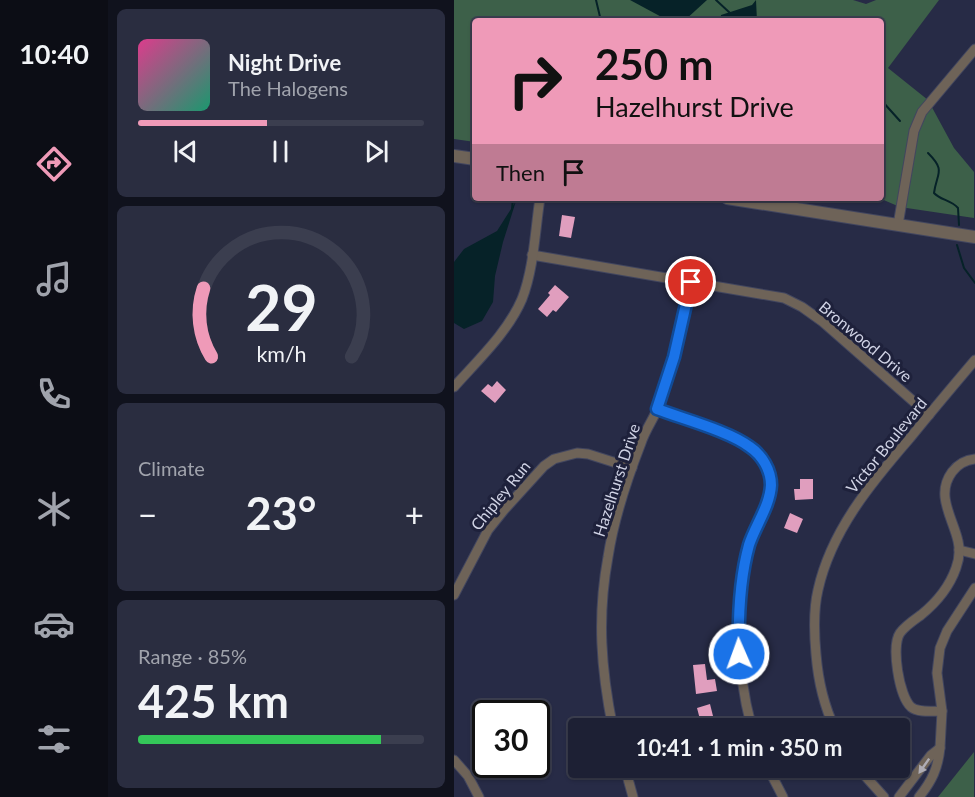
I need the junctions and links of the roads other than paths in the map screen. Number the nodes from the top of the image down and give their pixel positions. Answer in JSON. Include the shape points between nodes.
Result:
{"nodes":[{"id":1,"x":974,"y":49,"type":"edge"},
{"id":2,"x":454,"y":156,"type":"edge"},
{"id":3,"x":472,"y":159,"type":"edge"},
{"id":4,"x":540,"y":201,"type":"edge"},
{"id":5,"x":746,"y":201,"type":"edge"},
{"id":6,"x":898,"y":225,"type":"junction"},
{"id":7,"x":974,"y":237,"type":"edge"},
{"id":8,"x":532,"y":255,"type":"junction"},
{"id":9,"x":691,"y":282,"type":"junction"},
{"id":10,"x":974,"y":360,"type":"edge"},
{"id":11,"x":454,"y":387,"type":"edge"},
{"id":12,"x":657,"y":409,"type":"junction"},
{"id":13,"x":929,"y":415,"type":"junction"},
{"id":14,"x":974,"y":459,"type":"edge"},
{"id":15,"x":632,"y":468,"type":"junction"},
{"id":16,"x":959,"y":550,"type":"junction"},
{"id":17,"x":974,"y":554,"type":"edge"},
{"id":18,"x":974,"y":588,"type":"edge"},
{"id":19,"x":454,"y":595,"type":"edge"},
{"id":20,"x":942,"y":711,"type":"junction"},
{"id":21,"x":611,"y":718,"type":"edge"},
{"id":22,"x":750,"y":718,"type":"edge"},
{"id":23,"x":831,"y":718,"type":"edge"},
{"id":24,"x":940,"y":748,"type":"junction"},
{"id":25,"x":454,"y":760,"type":"edge"},
{"id":26,"x":628,"y":778,"type":"edge"},
{"id":27,"x":773,"y":778,"type":"edge"},
{"id":28,"x":868,"y":778,"type":"edge"},
{"id":29,"x":479,"y":797,"type":"edge"},
{"id":30,"x":633,"y":797,"type":"edge"},
{"id":31,"x":783,"y":797,"type":"edge"},
{"id":32,"x":884,"y":797,"type":"edge"},
{"id":33,"x":899,"y":797,"type":"edge"},
{"id":34,"x":919,"y":797,"type":"edge"}],
"edges":[{"from":1,"to":6,"type":"street","via":[[922,112],[914,131]]},
{"from":2,"to":3,"type":"street"},
{"from":4,"to":8,"type":"street"},
{"from":5,"to":6,"type":"street"},
{"from":6,"to":7,"type":"street"},
{"from":8,"to":9,"type":"street","name":"Bronwood Drive"},
{"from":8,"to":11,"type":"street","via":[[521,301],[506,326]]},
{"from":9,"to":12,"type":"street","name":"Hazelhurst Drive"},
{"from":9,"to":13,"type":"street","name":"Bronwood Drive","via":[[784,298],[802,307]]},
{"from":10,"to":13,"type":"street","name":"Victor Boulevard"},
{"from":12,"to":15,"type":"street","name":"Hazelhurst Drive"},
{"from":12,"to":22,"type":"street","via":[[750,446],[760,455],[769,474],[769,496],[749,547],[738,617],[740,673]]},
{"from":13,"to":23,"type":"street","name":"Victor Boulevard","via":[[872,483],[842,528],[818,589],[814,612],[816,660]]},
{"from":14,"to":16,"type":"street","via":[[954,469],[944,489]]},
{"from":15,"to":19,"type":"street","name":"Chipley Run","via":[[577,453],[544,466],[488,530]]},
{"from":15,"to":21,"type":"street","name":"Hazelhurst Drive","via":[[615,523],[602,597],[601,654]]},
{"from":16,"to":17,"type":"street"},
{"from":16,"to":20,"type":"street","via":[[954,573],[943,593],[901,632],[896,646],[901,687],[909,705],[916,710]]},
{"from":18,"to":20,"type":"street","via":[[940,648],[937,673]]},
{"from":20,"to":24,"type":"street"},
{"from":24,"to":33,"type":"street","one_way":true},
{"from":24,"to":34,"type":"street","via":[[938,766]]},
{"from":25,"to":29,"type":"street"},
{"from":26,"to":30,"type":"street"},
{"from":27,"to":31,"type":"street"},
{"from":28,"to":32,"type":"street"}]}
